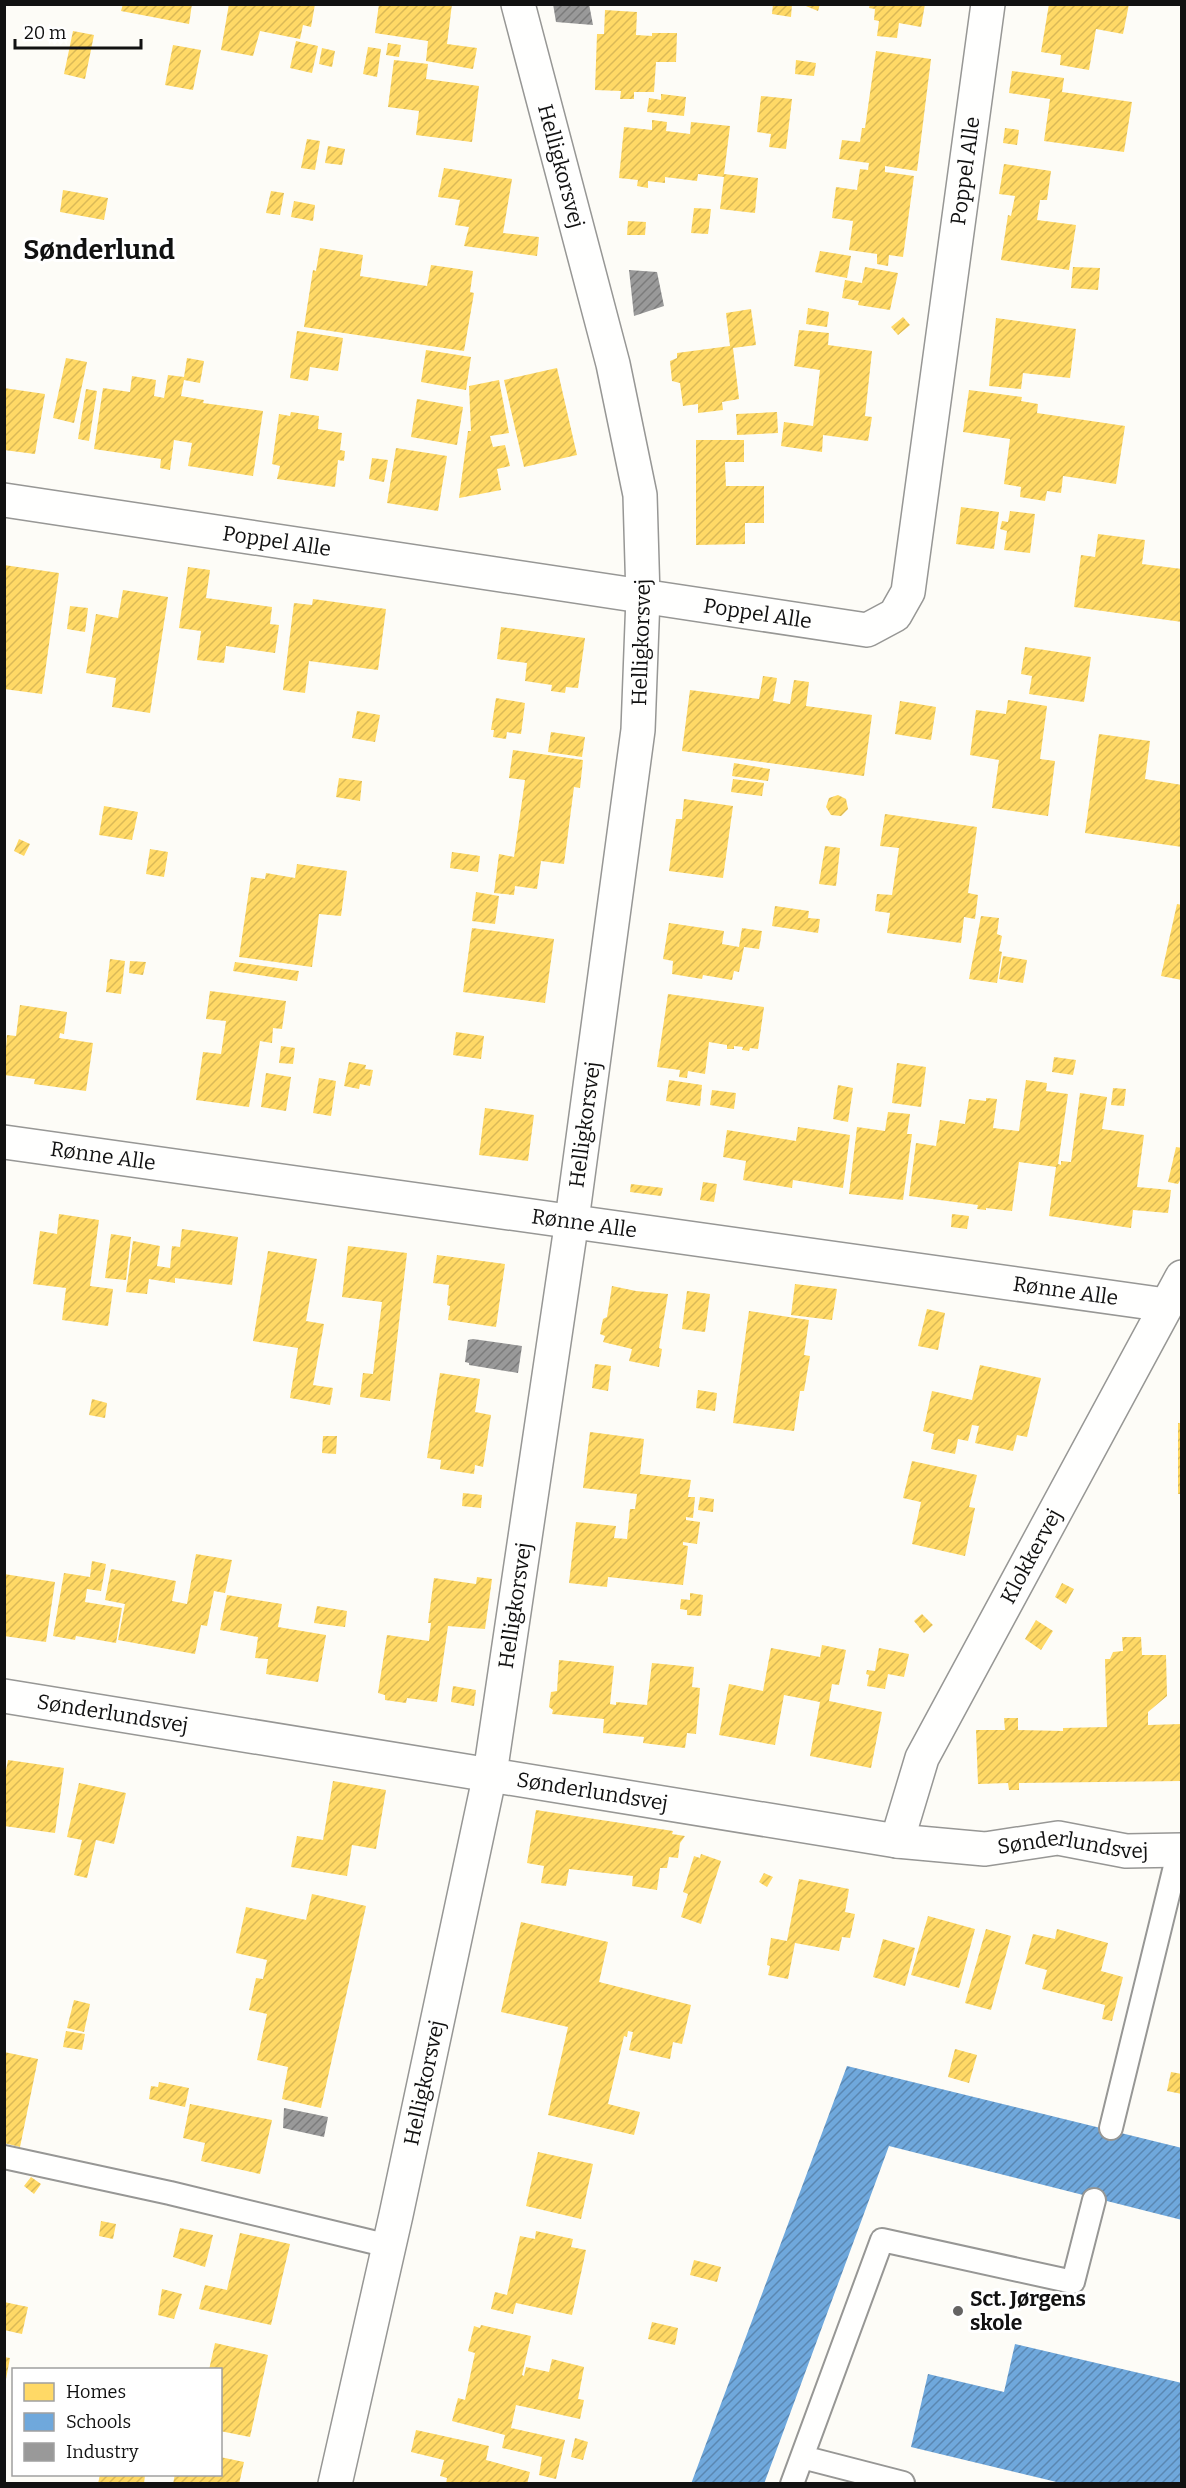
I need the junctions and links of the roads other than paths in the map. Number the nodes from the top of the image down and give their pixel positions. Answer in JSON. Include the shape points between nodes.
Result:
{"nodes":[{"id":1,"x":518,"y":4,"type":"edge"},
{"id":2,"x":988,"y":4,"type":"edge"},
{"id":3,"x":4,"y":500,"type":"edge"},
{"id":4,"x":643,"y":597,"type":"junction"},
{"id":5,"x":4,"y":1142,"type":"edge"},
{"id":6,"x":572,"y":1220,"type":"junction"},
{"id":7,"x":1182,"y":1277,"type":"edge"},
{"id":8,"x":1166,"y":1305,"type":"junction"},
{"id":9,"x":4,"y":1696,"type":"edge"},
{"id":10,"x":490,"y":1774,"type":"junction"},
{"id":11,"x":897,"y":1841,"type":"junction"},
{"id":12,"x":1180,"y":1850,"type":"edge"},
{"id":13,"x":1111,"y":2128,"type":"dead end"},
{"id":14,"x":4,"y":2157,"type":"edge"},
{"id":15,"x":1094,"y":2200,"type":"dead end"},
{"id":16,"x":389,"y":2246,"type":"junction"},
{"id":17,"x":802,"y":2457,"type":"junction"},
{"id":18,"x":903,"y":2483,"type":"edge"},
{"id":19,"x":335,"y":2484,"type":"edge"},
{"id":20,"x":792,"y":2484,"type":"edge"}],
"edges":[{"from":1,"to":4,"type":"street","name":"Helligkorsvej","via":[[614,364],[640,495]]},
{"from":2,"to":4,"type":"street","name":"Poppel Alle","via":[[908,592],[895,615],[867,630]]},
{"from":3,"to":4,"type":"street","name":"Poppel Alle"},
{"from":4,"to":6,"type":"street","name":"Helligkorsvej","via":[[638,730]]},
{"from":5,"to":6,"type":"street","name":"Rønne Alle"},
{"from":6,"to":8,"type":"street","name":"Rønne Alle"},
{"from":6,"to":10,"type":"street","name":"Helligkorsvej"},
{"from":7,"to":8,"type":"street","name":"Klokkervej"},
{"from":8,"to":11,"type":"street","name":"Klokkervej","via":[[922,1758]]},
{"from":9,"to":10,"type":"street","name":"Sønderlundsvej"},
{"from":10,"to":11,"type":"street","name":"Sønderlundsvej"},
{"from":10,"to":16,"type":"street","name":"Helligkorsvej"},
{"from":11,"to":12,"type":"street","name":"Sønderlundsvej","via":[[985,1849],[1058,1838],[1126,1851]]},
{"from":12,"to":13,"type":"lane"},
{"from":14,"to":16,"type":"lane"},
{"from":15,"to":17,"type":"lane","via":[[1073,2282],[882,2240]]},
{"from":16,"to":19,"type":"street","name":"Helligkorsvej"},
{"from":17,"to":18,"type":"lane"},
{"from":17,"to":20,"type":"lane"}]}
